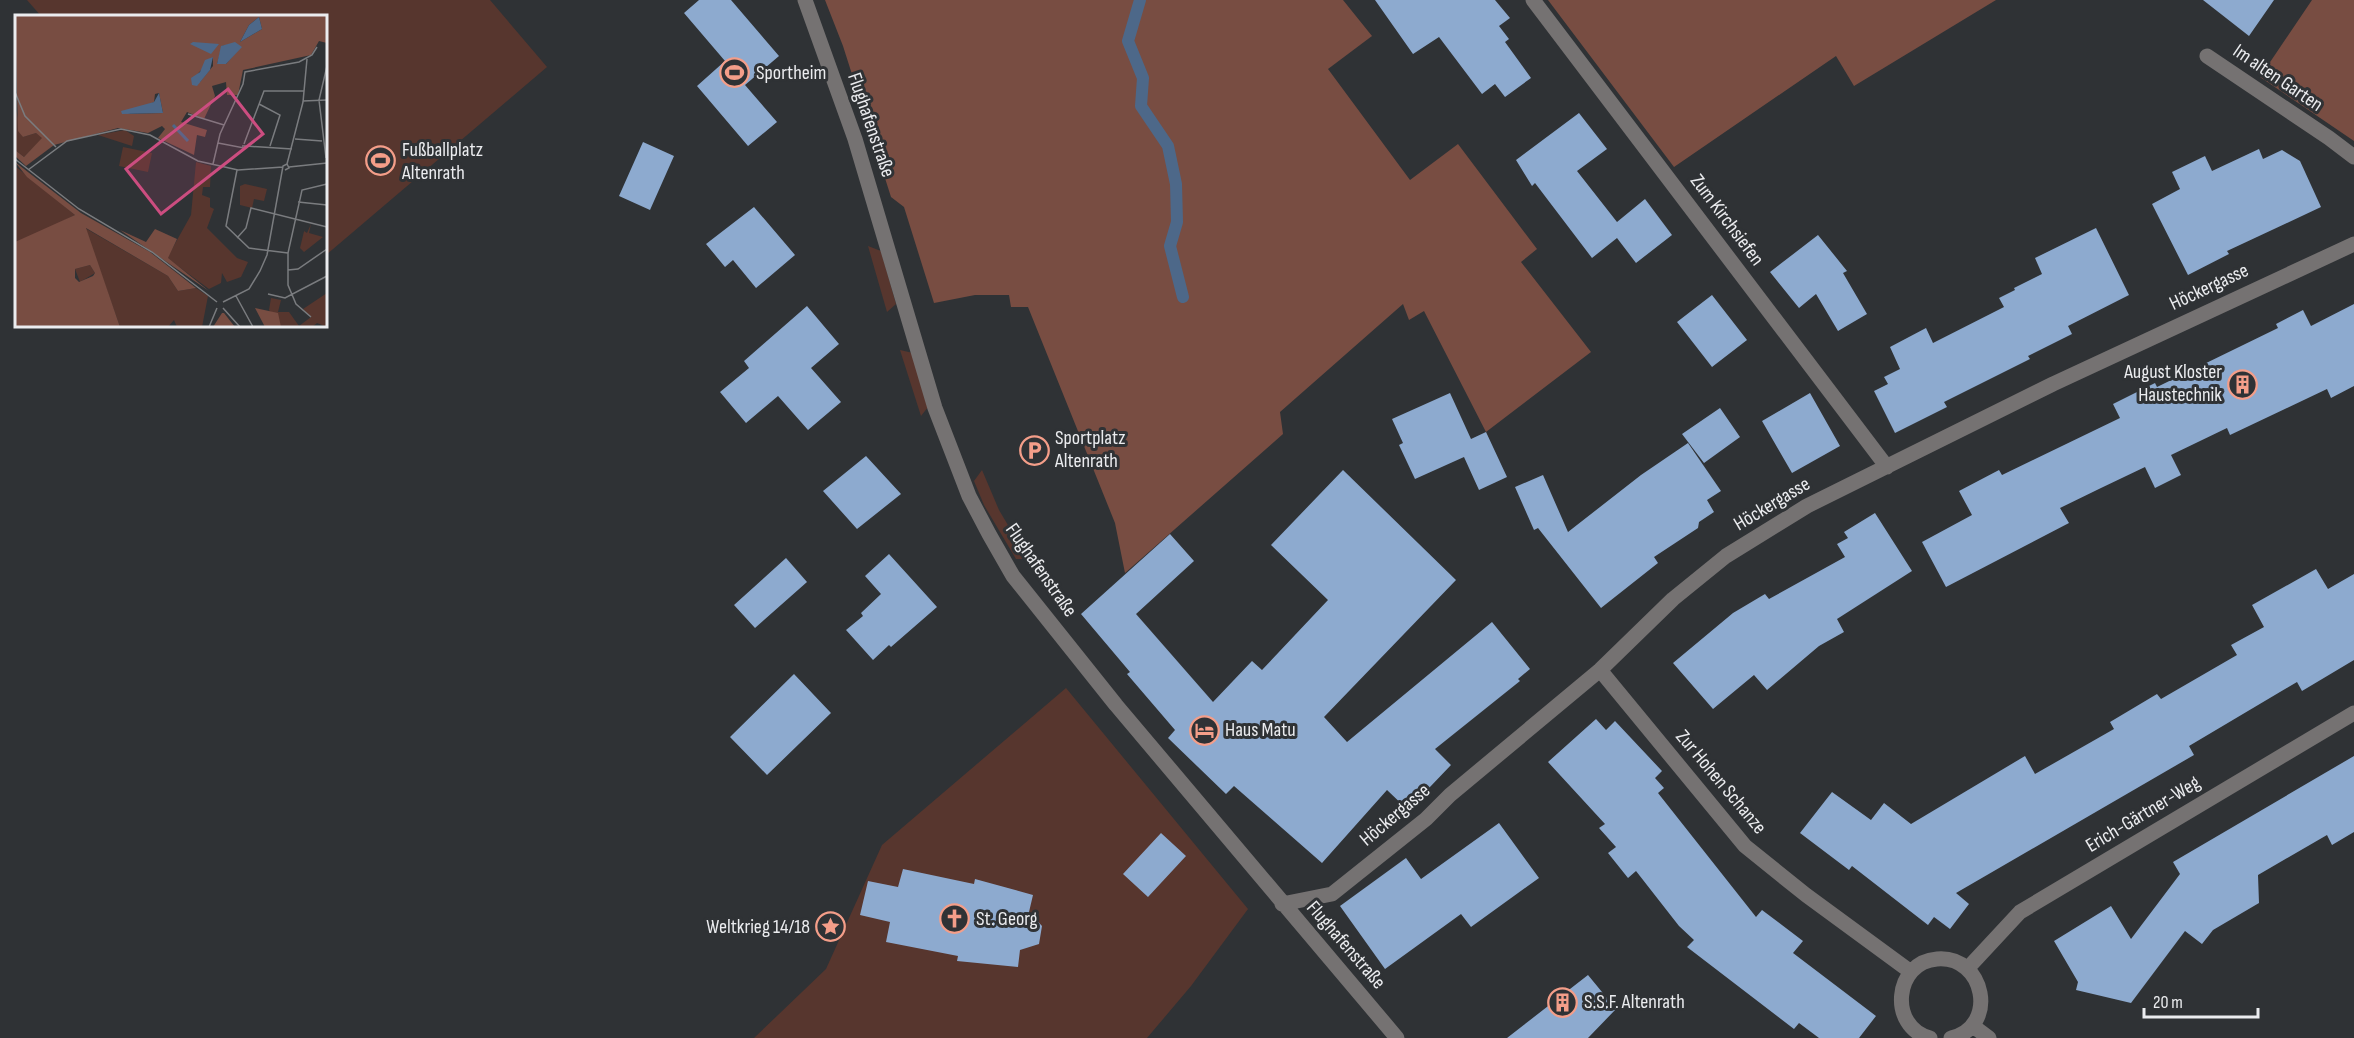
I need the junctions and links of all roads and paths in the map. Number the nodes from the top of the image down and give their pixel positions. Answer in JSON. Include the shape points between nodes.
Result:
{"nodes":[{"id":1,"x":805,"y":0,"type":"edge"},
{"id":2,"x":1533,"y":0,"type":"edge"},
{"id":3,"x":2207,"y":56,"type":"dead end"},
{"id":4,"x":2354,"y":157,"type":"edge"},
{"id":5,"x":2354,"y":244,"type":"edge"},
{"id":6,"x":1887,"y":466,"type":"junction"},
{"id":7,"x":1600,"y":670,"type":"junction"},
{"id":8,"x":2354,"y":712,"type":"edge"},
{"id":9,"x":1282,"y":904,"type":"junction"},
{"id":10,"x":1967,"y":969,"type":"junction"},
{"id":11,"x":1911,"y":972,"type":"junction"},
{"id":12,"x":1973,"y":1026,"type":"junction"},
{"id":13,"x":1397,"y":1038,"type":"edge"},
{"id":14,"x":1930,"y":1038,"type":"edge"},
{"id":15,"x":1951,"y":1038,"type":"edge"},
{"id":16,"x":1989,"y":1038,"type":"edge"}],
"edges":[{"from":1,"to":9,"type":"street","name":"Flughafenstraße","via":[[855,139],[951,455],[989,534],[1013,576]]},
{"from":2,"to":6,"type":"street","name":"Zum Kirchsiefen"},
{"from":3,"to":4,"type":"street","name":"Im alten Garten"},
{"from":5,"to":6,"type":"street","name":"Höckergasse"},
{"from":6,"to":7,"type":"street","name":"Höckergasse","via":[[1807,506],[1726,556],[1673,599]]},
{"from":7,"to":9,"type":"street","name":"Höckergasse","via":[[1332,894]]},
{"from":7,"to":11,"type":"street","name":"Zur Hohen Schanze","via":[[1745,846]]},
{"from":8,"to":10,"type":"street","name":"Erich-Gärtner-Weg","via":[[2020,912]]},
{"from":9,"to":13,"type":"street","name":"Flughafenstraße"},
{"from":10,"to":11,"type":"street","via":[[1953,960],[1936,959]]},
{"from":10,"to":12,"type":"street","via":[[1981,991],[1982,1004]]},
{"from":11,"to":14,"type":"street","via":[[1902,988],[1900,1003],[1904,1017],[1911,1027]]},
{"from":12,"to":15,"type":"street"},
{"from":12,"to":16,"type":"street"}]}
